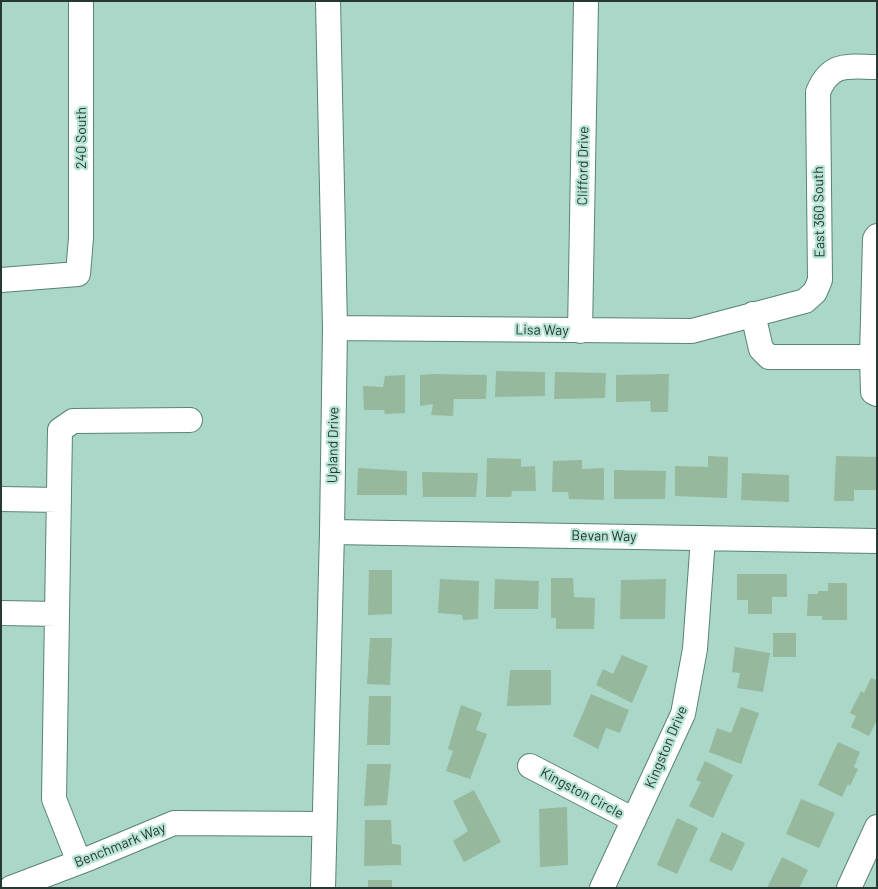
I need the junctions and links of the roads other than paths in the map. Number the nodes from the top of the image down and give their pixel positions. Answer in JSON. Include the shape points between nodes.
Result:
{"nodes":[{"id":1,"x":81,"y":1,"type":"edge"},
{"id":2,"x":328,"y":1,"type":"edge"},
{"id":3,"x":586,"y":1,"type":"edge"},
{"id":4,"x":877,"y":67,"type":"edge"},
{"id":5,"x":877,"y":236,"type":"edge"},
{"id":6,"x":1,"y":280,"type":"edge"},
{"id":7,"x":750,"y":315,"type":"junction"},
{"id":8,"x":335,"y":328,"type":"junction"},
{"id":9,"x":580,"y":331,"type":"junction"},
{"id":10,"x":872,"y":357,"type":"junction"},
{"id":11,"x":877,"y":394,"type":"edge"},
{"id":12,"x":190,"y":420,"type":"dead end"},
{"id":13,"x":1,"y":499,"type":"edge"},
{"id":14,"x":59,"y":500,"type":"junction"},
{"id":15,"x":332,"y":532,"type":"junction"},
{"id":16,"x":703,"y":538,"type":"junction"},
{"id":17,"x":877,"y":541,"type":"edge"},
{"id":18,"x":1,"y":613,"type":"edge"},
{"id":19,"x":57,"y":614,"type":"junction"},
{"id":20,"x":530,"y":766,"type":"dead end"},
{"id":21,"x":634,"y":820,"type":"junction"},
{"id":22,"x":324,"y":824,"type":"junction"},
{"id":23,"x":877,"y":827,"type":"edge"},
{"id":24,"x":79,"y":862,"type":"junction"},
{"id":25,"x":10,"y":888,"type":"edge"},
{"id":26,"x":323,"y":888,"type":"edge"},
{"id":27,"x":602,"y":888,"type":"edge"},
{"id":28,"x":849,"y":888,"type":"edge"}],
"edges":[{"from":1,"to":6,"type":"street","name":"240 South","via":[[81,238],[78,274]]},
{"from":2,"to":8,"type":"street","name":"Upland Drive"},
{"from":3,"to":9,"type":"street","name":"Clifford Drive"},
{"from":4,"to":7,"type":"street","name":"East 360 South","via":[[839,68],[824,78],[818,92],[820,280],[815,292],[804,301]]},
{"from":5,"to":10,"type":"street"},
{"from":7,"to":9,"type":"street","name":"Lisa Way","via":[[692,331]]},
{"from":7,"to":10,"type":"street","via":[[762,349],[769,356]]},
{"from":8,"to":9,"type":"street","name":"Lisa Way"},
{"from":8,"to":15,"type":"street","name":"Upland Drive"},
{"from":10,"to":11,"type":"street","via":[[873,392]]},
{"from":12,"to":14,"type":"street","via":[[73,421],[60,430]]},
{"from":13,"to":14,"type":"street"},
{"from":14,"to":19,"type":"street"},
{"from":15,"to":16,"type":"street","name":"Bevan Way"},
{"from":15,"to":22,"type":"street","name":"Upland Drive"},
{"from":16,"to":17,"type":"street","name":"Bevan Way"},
{"from":16,"to":21,"type":"street","name":"Kingston Drive","via":[[695,649],[683,714]]},
{"from":18,"to":19,"type":"street"},
{"from":19,"to":24,"type":"street","via":[[54,799]]},
{"from":20,"to":21,"type":"street","name":"Kingston Circle"},
{"from":21,"to":27,"type":"street","name":"Kingston Drive"},
{"from":22,"to":24,"type":"street","name":"Benchmark Way","via":[[174,823]]},
{"from":22,"to":26,"type":"street","name":"Upland Drive"},
{"from":23,"to":28,"type":"street"},
{"from":24,"to":25,"type":"street","name":"Benchmark Way"}]}
